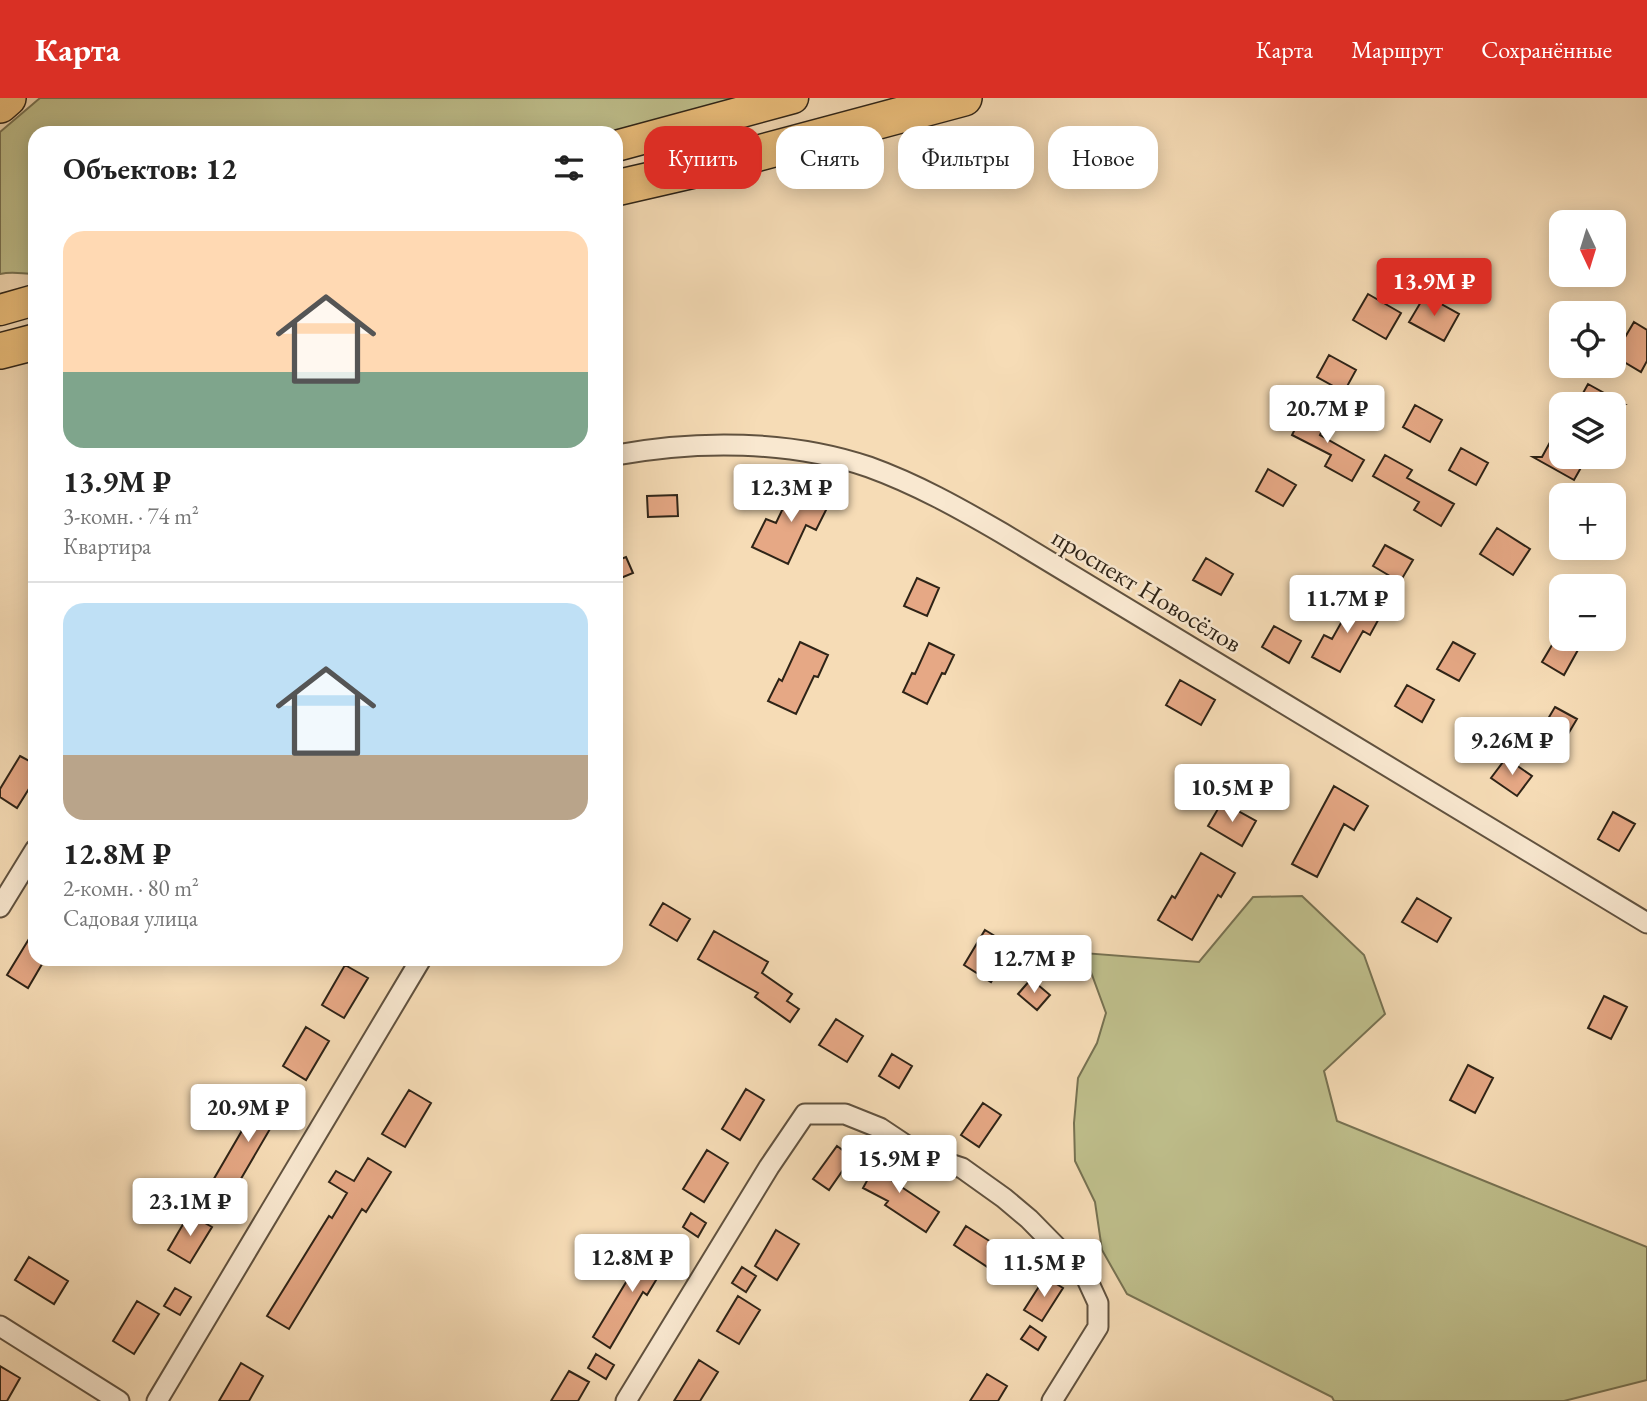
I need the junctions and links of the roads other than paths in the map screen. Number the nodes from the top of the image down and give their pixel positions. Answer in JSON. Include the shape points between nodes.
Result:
{"nodes":[{"id":1,"x":8,"y":98,"type":"edge"},
{"id":2,"x":793,"y":98,"type":"edge"},
{"id":3,"x":908,"y":98,"type":"edge"},
{"id":4,"x":964,"y":98,"type":"edge"},
{"id":5,"x":0,"y":105,"type":"edge"},
{"id":6,"x":623,"y":144,"type":"edge"},
{"id":7,"x":623,"y":178,"type":"edge"},
{"id":8,"x":623,"y":186,"type":"edge"},
{"id":9,"x":28,"y":302,"type":"edge"},
{"id":10,"x":0,"y":310,"type":"edge"},
{"id":11,"x":28,"y":344,"type":"edge"},
{"id":12,"x":0,"y":351,"type":"edge"},
{"id":13,"x":623,"y":454,"type":"edge"},
{"id":14,"x":28,"y":861,"type":"edge"},
{"id":15,"x":0,"y":907,"type":"edge"},
{"id":16,"x":1647,"y":923,"type":"edge"},
{"id":17,"x":417,"y":966,"type":"edge"},
{"id":18,"x":0,"y":1326,"type":"edge"},
{"id":19,"x":119,"y":1401,"type":"edge"},
{"id":20,"x":157,"y":1401,"type":"edge"},
{"id":21,"x":626,"y":1401,"type":"edge"},
{"id":22,"x":1052,"y":1401,"type":"edge"}],
"edges":[{"from":1,"to":5,"type":"highway"},
{"from":2,"to":6,"type":"main road"},
{"from":3,"to":7,"type":"main road"},
{"from":4,"to":8,"type":"highway"},
{"from":9,"to":10,"type":"main road"},
{"from":11,"to":12,"type":"highway"},
{"from":13,"to":16,"type":"street","name":"проспект Новосёлов","via":[[732,445],[781,449],[867,467],[909,483],[1002,533]]},
{"from":14,"to":15,"type":"street"},
{"from":17,"to":20,"type":"street"},
{"from":18,"to":19,"type":"street"},
{"from":21,"to":22,"type":"street","via":[[805,1114],[845,1114],[880,1128],[919,1154],[962,1168],[1029,1219],[1086,1277],[1098,1303],[1098,1327]]}]}
